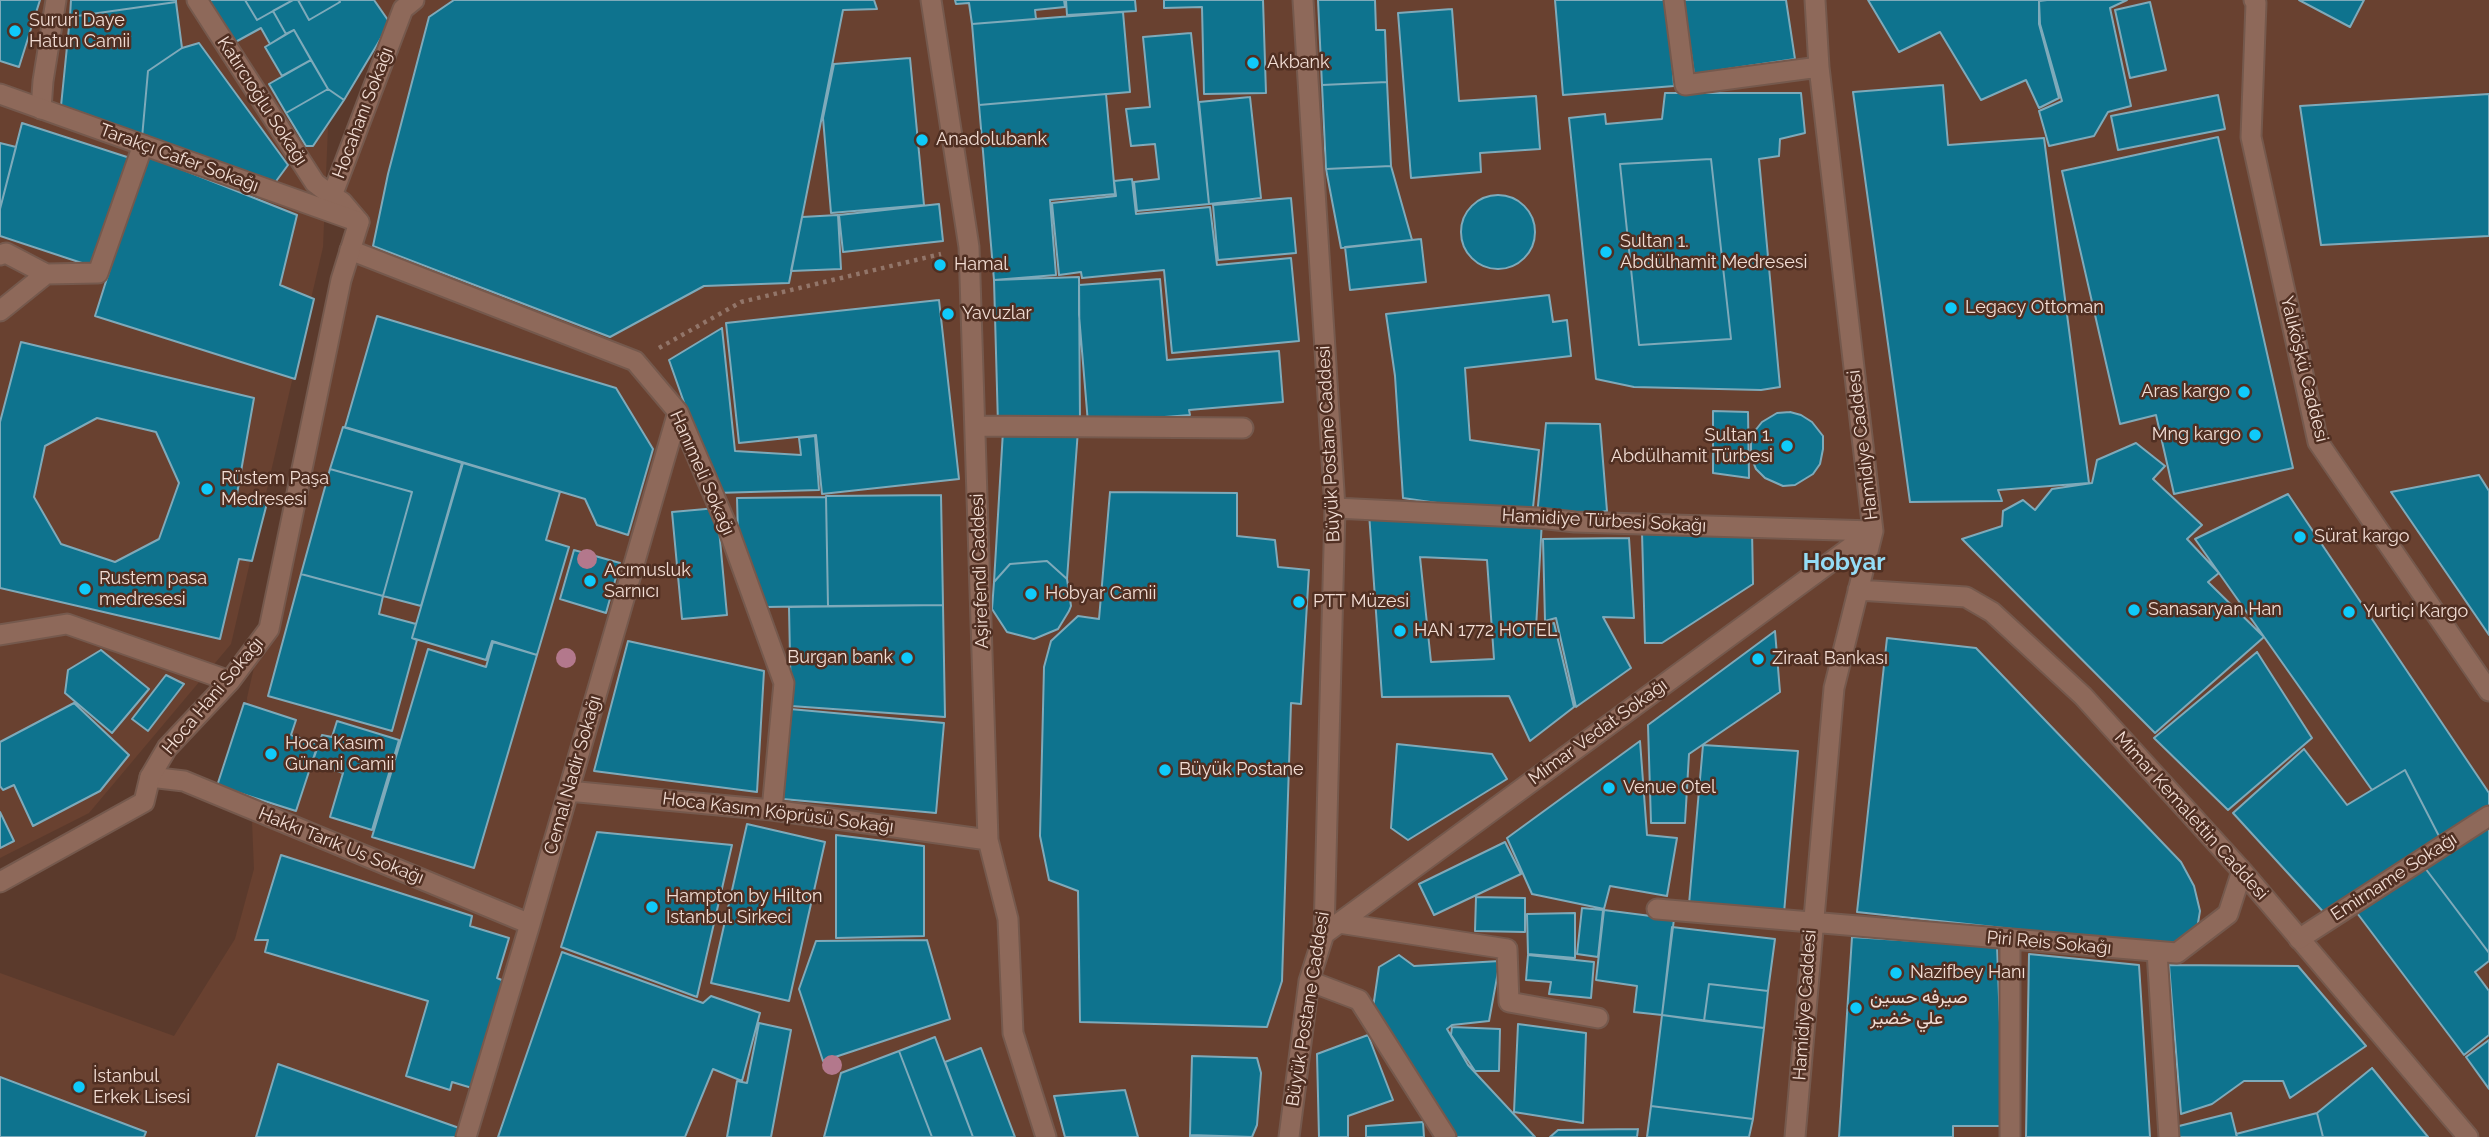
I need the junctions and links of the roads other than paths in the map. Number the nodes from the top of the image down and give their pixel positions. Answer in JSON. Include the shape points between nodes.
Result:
{"nodes":[{"id":1,"x":56,"y":0,"type":"edge"},
{"id":2,"x":197,"y":0,"type":"edge"},
{"id":3,"x":931,"y":0,"type":"edge"},
{"id":4,"x":1303,"y":0,"type":"edge"},
{"id":5,"x":1674,"y":0,"type":"edge"},
{"id":6,"x":1815,"y":0,"type":"edge"},
{"id":7,"x":2254,"y":0,"type":"edge"},
{"id":8,"x":403,"y":3,"type":"edge"},
{"id":9,"x":1819,"y":67,"type":"junction"},
{"id":10,"x":0,"y":94,"type":"edge"},
{"id":11,"x":41,"y":109,"type":"junction"},
{"id":12,"x":143,"y":145,"type":"junction"},
{"id":13,"x":332,"y":196,"type":"junction"},
{"id":14,"x":359,"y":222,"type":"junction"},
{"id":15,"x":350,"y":250,"type":"junction"},
{"id":16,"x":0,"y":255,"type":"edge"},
{"id":17,"x":46,"y":274,"type":"junction"},
{"id":18,"x":0,"y":311,"type":"edge"},
{"id":19,"x":677,"y":412,"type":"junction"},
{"id":20,"x":975,"y":426,"type":"junction"},
{"id":21,"x":1243,"y":428,"type":"dead end"},
{"id":22,"x":1335,"y":508,"type":"junction"},
{"id":23,"x":1873,"y":531,"type":"junction"},
{"id":24,"x":1858,"y":590,"type":"junction"},
{"id":25,"x":0,"y":635,"type":"edge"},
{"id":26,"x":230,"y":681,"type":"junction"},
{"id":27,"x":2489,"y":691,"type":"edge"},
{"id":28,"x":150,"y":777,"type":"junction"},
{"id":29,"x":568,"y":791,"type":"junction"},
{"id":30,"x":772,"y":810,"type":"junction"},
{"id":31,"x":2489,"y":816,"type":"edge"},
{"id":32,"x":988,"y":840,"type":"junction"},
{"id":33,"x":2242,"y":871,"type":"junction"},
{"id":34,"x":0,"y":882,"type":"edge"},
{"id":35,"x":1657,"y":909,"type":"dead end"},
{"id":36,"x":1812,"y":923,"type":"junction"},
{"id":37,"x":530,"y":924,"type":"junction"},
{"id":38,"x":1331,"y":928,"type":"junction"},
{"id":39,"x":2010,"y":939,"type":"junction"},
{"id":40,"x":2299,"y":939,"type":"junction"},
{"id":41,"x":2157,"y":952,"type":"junction"},
{"id":42,"x":1309,"y":982,"type":"junction"},
{"id":43,"x":1598,"y":1018,"type":"dead end"},
{"id":44,"x":466,"y":1137,"type":"edge"},
{"id":45,"x":1046,"y":1137,"type":"edge"},
{"id":46,"x":1289,"y":1137,"type":"edge"},
{"id":47,"x":1446,"y":1137,"type":"edge"},
{"id":48,"x":1795,"y":1137,"type":"edge"},
{"id":49,"x":2010,"y":1137,"type":"edge"},
{"id":50,"x":2169,"y":1137,"type":"edge"},
{"id":51,"x":2468,"y":1137,"type":"edge"}],
"edges":[{"from":1,"to":11,"type":"street"},
{"from":2,"to":13,"type":"street","name":"Katırcıoğlu Sokağı","via":[[315,183]]},
{"from":3,"to":20,"type":"street","name":"Aşirefendi Caddesi","via":[[969,247]]},
{"from":4,"to":22,"type":"street","name":"Büyük Postane Caddesi"},
{"from":5,"to":9,"type":"street","via":[[1685,85]]},
{"from":6,"to":9,"type":"street","name":"Hamidiye Caddesi"},
{"from":7,"to":27,"type":"street","name":"Yalıköşkü Caddesi","via":[[2251,137],[2318,442]]},
{"from":8,"to":13,"type":"street","name":"Hocahanı Sokağı"},
{"from":9,"to":23,"type":"street","name":"Hamidiye Caddesi"},
{"from":10,"to":11,"type":"street","name":"Tarakçı Cafer Sokağı"},
{"from":11,"to":12,"type":"street","name":"Tarakçı Cafer Sokağı"},
{"from":12,"to":14,"type":"street","name":"Tarakçı Cafer Sokağı"},
{"from":12,"to":17,"type":"street","via":[[98,273]]},
{"from":13,"to":14,"type":"street","name":"Hocahanı Sokağı"},
{"from":14,"to":15,"type":"street","name":"Hoca Hani Sokağı"},
{"from":15,"to":19,"type":"street","name":"Hanımeli Sokağı","via":[[635,361]]},
{"from":15,"to":26,"type":"street","name":"Hoca Hani Sokağı","via":[[269,629]]},
{"from":16,"to":17,"type":"street","via":[[6,253]]},
{"from":17,"to":18,"type":"street"},
{"from":19,"to":29,"type":"street","name":"Cemal Nadir Sokağı"},
{"from":19,"to":30,"type":"street","name":"Hanımeli Sokağı","via":[[729,531],[784,683]]},
{"from":20,"to":21,"type":"street"},
{"from":20,"to":32,"type":"street","name":"Aşirefendi Caddesi"},
{"from":22,"to":23,"type":"street","name":"Hamidiye Türbesi Sokağı","via":[[1574,522]]},
{"from":22,"to":38,"type":"street","name":"Büyük Postane Caddesi"},
{"from":23,"to":24,"type":"street","name":"Hamidiye Caddesi"},
{"from":23,"to":38,"type":"street","name":"Mimar Vedat Sokağı"},
{"from":24,"to":33,"type":"street","name":"Mimar Kemalettin Caddesi","via":[[1966,597],[1992,612],[2083,696]]},
{"from":24,"to":36,"type":"street","name":"Hamidiye Caddesi","via":[[1834,688]]},
{"from":25,"to":26,"type":"street","via":[[67,624]]},
{"from":26,"to":28,"type":"street","name":"Hoca Hani Sokağı","via":[[167,747]]},
{"from":28,"to":34,"type":"street","name":"Hoca Hani Sokağı","via":[[144,802]]},
{"from":28,"to":37,"type":"street","name":"Hakkı Tarık Us Sokağı","via":[[184,781]]},
{"from":29,"to":30,"type":"street","name":"Hoca Kasım Köprüsü Sokağı"},
{"from":29,"to":37,"type":"street","name":"Cemal Nadir Sokağı"},
{"from":30,"to":32,"type":"street","name":"Hoca Kasım Köprüsü Sokağı"},
{"from":31,"to":40,"type":"street","name":"Emirname Sokağı"},
{"from":32,"to":45,"type":"street","name":"Aşirefendi Caddesi","via":[[1007,919],[1013,1034]]},
{"from":33,"to":40,"type":"street","name":"Mimar Kemalettin Caddesi"},
{"from":33,"to":41,"type":"street","name":"Piri Reis Sokağı","via":[[2228,914],[2177,953]]},
{"from":35,"to":36,"type":"street","name":"Piri Reis Sokağı"},
{"from":36,"to":39,"type":"street","name":"Piri Reis Sokağı"},
{"from":36,"to":48,"type":"street","name":"Hamidiye Caddesi"},
{"from":37,"to":44,"type":"street","name":"Cemal Nadir Sokağı"},
{"from":38,"to":42,"type":"street","name":"Büyük Postane Caddesi"},
{"from":38,"to":43,"type":"street","via":[[1507,949],[1509,1002]]},
{"from":39,"to":41,"type":"street","name":"Piri Reis Sokağı"},
{"from":39,"to":49,"type":"street"},
{"from":40,"to":51,"type":"street","name":"Mimar Kemalettin Caddesi"},
{"from":41,"to":50,"type":"street"},
{"from":42,"to":46,"type":"street","name":"Büyük Postane Caddesi"},
{"from":42,"to":47,"type":"street","via":[[1359,1000]]}]}
